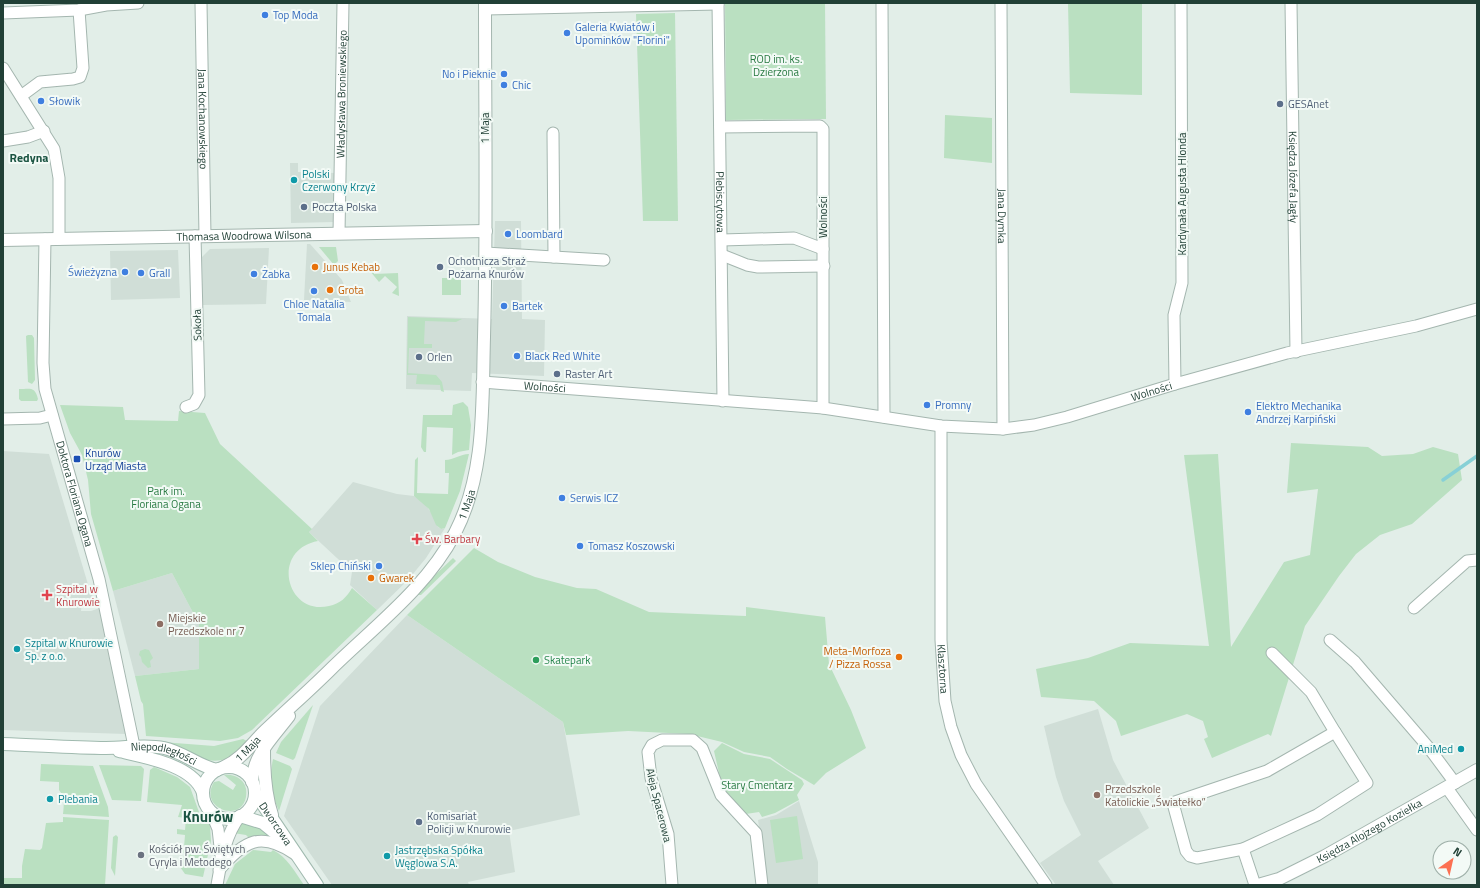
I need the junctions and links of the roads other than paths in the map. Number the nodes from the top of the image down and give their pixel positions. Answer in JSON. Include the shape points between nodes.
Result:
{"nodes":[{"id":1,"x":138,"y":3,"type":"edge"},
{"id":2,"x":201,"y":3,"type":"edge"},
{"id":3,"x":343,"y":3,"type":"edge"},
{"id":4,"x":718,"y":3,"type":"edge"},
{"id":5,"x":882,"y":3,"type":"edge"},
{"id":6,"x":1002,"y":3,"type":"edge"},
{"id":7,"x":1181,"y":3,"type":"edge"},
{"id":8,"x":1291,"y":3,"type":"edge"},
{"id":9,"x":485,"y":6,"type":"edge"},
{"id":10,"x":80,"y":10,"type":"junction"},
{"id":11,"x":3,"y":13,"type":"edge"},
{"id":12,"x":3,"y":68,"type":"edge"},
{"id":13,"x":21,"y":96,"type":"junction"},
{"id":14,"x":720,"y":127,"type":"junction"},
{"id":15,"x":44,"y":131,"type":"junction"},
{"id":16,"x":553,"y":133,"type":"dead end"},
{"id":17,"x":3,"y":141,"type":"edge"},
{"id":18,"x":486,"y":232,"type":"junction"},
{"id":19,"x":339,"y":233,"type":"junction"},
{"id":20,"x":200,"y":236,"type":"junction"},
{"id":21,"x":45,"y":239,"type":"junction"},
{"id":22,"x":59,"y":239,"type":"junction"},
{"id":23,"x":3,"y":240,"type":"edge"},
{"id":24,"x":722,"y":240,"type":"junction"},
{"id":25,"x":824,"y":249,"type":"junction"},
{"id":26,"x":486,"y":253,"type":"junction"},
{"id":27,"x":722,"y":255,"type":"junction"},
{"id":28,"x":554,"y":257,"type":"junction"},
{"id":29,"x":604,"y":260,"type":"dead end"},
{"id":30,"x":824,"y":266,"type":"junction"},
{"id":31,"x":1477,"y":310,"type":"edge"},
{"id":32,"x":1296,"y":352,"type":"junction"},
{"id":33,"x":482,"y":382,"type":"junction"},
{"id":34,"x":1175,"y":384,"type":"junction"},
{"id":35,"x":723,"y":401,"type":"junction"},
{"id":36,"x":186,"y":406,"type":"dead end"},
{"id":37,"x":823,"y":408,"type":"junction"},
{"id":38,"x":52,"y":415,"type":"junction"},
{"id":39,"x":884,"y":416,"type":"junction"},
{"id":40,"x":3,"y":419,"type":"edge"},
{"id":41,"x":941,"y":426,"type":"junction"},
{"id":42,"x":1003,"y":428,"type":"junction"},
{"id":43,"x":1477,"y":560,"type":"edge"},
{"id":44,"x":1414,"y":608,"type":"dead end"},
{"id":45,"x":1330,"y":640,"type":"dead end"},
{"id":46,"x":1272,"y":653,"type":"dead end"},
{"id":47,"x":304,"y":696,"type":"junction"},
{"id":48,"x":1335,"y":732,"type":"junction"},
{"id":49,"x":3,"y":744,"type":"edge"},
{"id":50,"x":134,"y":746,"type":"junction"},
{"id":51,"x":108,"y":748,"type":"junction"},
{"id":52,"x":264,"y":749,"type":"junction"},
{"id":53,"x":221,"y":768,"type":"junction"},
{"id":54,"x":1477,"y":770,"type":"edge"},
{"id":55,"x":1451,"y":786,"type":"junction"},
{"id":56,"x":253,"y":788,"type":"junction"},
{"id":57,"x":202,"y":793,"type":"junction"},
{"id":58,"x":211,"y":812,"type":"junction"},
{"id":59,"x":240,"y":816,"type":"junction"},
{"id":60,"x":275,"y":821,"type":"junction"},
{"id":61,"x":1477,"y":830,"type":"edge"},
{"id":62,"x":1243,"y":849,"type":"junction"},
{"id":63,"x":295,"y":854,"type":"junction"},
{"id":64,"x":220,"y":866,"type":"junction"},
{"id":65,"x":217,"y":885,"type":"edge"},
{"id":66,"x":317,"y":885,"type":"edge"},
{"id":67,"x":672,"y":885,"type":"edge"},
{"id":68,"x":762,"y":885,"type":"edge"},
{"id":69,"x":1046,"y":885,"type":"edge"},
{"id":70,"x":1255,"y":885,"type":"edge"},
{"id":71,"x":1258,"y":885,"type":"edge"}],
"edges":[{"from":1,"to":10,"type":"street"},
{"from":2,"to":20,"type":"street","name":"Jana Kochanowskiego","via":[[204,156]]},
{"from":3,"to":19,"type":"street","name":"Władysława Broniewskiego"},
{"from":4,"to":9,"type":"street","name":"Plebiscytowa"},
{"from":4,"to":14,"type":"street","name":"Plebiscytowa"},
{"from":5,"to":39,"type":"street"},
{"from":6,"to":42,"type":"street","name":"Jana Dymka"},
{"from":7,"to":34,"type":"street","name":"Kardynała Augusta Hlonda","via":[[1182,283],[1174,315]]},
{"from":8,"to":32,"type":"street","name":"Księdza Józefa Jagły"},
{"from":9,"to":18,"type":"street","name":"1 Maja"},
{"from":10,"to":11,"type":"street"},
{"from":10,"to":13,"type":"street","via":[[83,68],[80,77],[40,82]]},
{"from":12,"to":13,"type":"street"},
{"from":13,"to":15,"type":"street"},
{"from":14,"to":24,"type":"street","name":"Plebiscytowa"},
{"from":14,"to":25,"type":"street","name":"Wolności","via":[[820,126],[823,129]]},
{"from":15,"to":17,"type":"street","via":[[28,137]]},
{"from":15,"to":22,"type":"street","via":[[54,149],[58,169]]},
{"from":16,"to":28,"type":"street"},
{"from":18,"to":19,"type":"street","name":"Thomasa Woodrowa Wilsona"},
{"from":18,"to":26,"type":"street","name":"1 Maja"},
{"from":19,"to":20,"type":"street","name":"Thomasa Woodrowa Wilsona"},
{"from":20,"to":22,"type":"street","name":"Thomasa Woodrowa Wilsona"},
{"from":20,"to":36,"type":"street","name":"Sokoła","via":[[199,395],[194,404]]},
{"from":21,"to":22,"type":"street","name":"Thomasa Woodrowa Wilsona"},
{"from":21,"to":23,"type":"street","name":"Thomasa Woodrowa Wilsona"},
{"from":21,"to":38,"type":"street","name":"Doktora Floriana Ogana","via":[[43,374]]},
{"from":24,"to":25,"type":"street","via":[[794,238]]},
{"from":24,"to":27,"type":"street","name":"Plebiscytowa"},
{"from":25,"to":30,"type":"street","name":"Wolności"},
{"from":26,"to":28,"type":"street"},
{"from":26,"to":33,"type":"street","name":"1 Maja"},
{"from":27,"to":30,"type":"street","via":[[758,267]]},
{"from":27,"to":35,"type":"street","name":"Plebiscytowa"},
{"from":28,"to":29,"type":"street"},
{"from":30,"to":37,"type":"street","name":"Wolności"},
{"from":31,"to":32,"type":"street","name":"Wolności"},
{"from":32,"to":34,"type":"street","name":"Wolności"},
{"from":33,"to":35,"type":"street","name":"Wolności"},
{"from":33,"to":47,"type":"street","name":"1 Maja","via":[[477,465],[466,506],[453,536],[417,586]]},
{"from":34,"to":42,"type":"street","name":"Wolności","via":[[1067,417],[1034,425]]},
{"from":35,"to":37,"type":"street","name":"Wolności"},
{"from":37,"to":39,"type":"street","name":"Wolności"},
{"from":38,"to":40,"type":"street"},
{"from":38,"to":50,"type":"street","name":"Doktora Floriana Ogana","via":[[96,566]]},
{"from":39,"to":41,"type":"street","name":"Wolności"},
{"from":41,"to":42,"type":"street","name":"Wolności"},
{"from":41,"to":69,"type":"street","name":"Klasztorna","via":[[941,640],[945,701],[961,755],[976,784]]},
{"from":43,"to":44,"type":"street","via":[[1467,561]]},
{"from":45,"to":55,"type":"street","via":[[1354,662],[1425,743]]},
{"from":46,"to":48,"type":"street","via":[[1311,692]]},
{"from":47,"to":52,"type":"street","name":"1 Maja"},
{"from":47,"to":53,"type":"street","name":"1 Maja","via":[[239,758]]},
{"from":48,"to":62,"type":"street","via":[[1367,783],[1317,815]]},
{"from":48,"to":62,"type":"street","via":[[1267,771],[1175,802],[1174,807],[1186,851],[1190,856],[1197,858]]},
{"from":49,"to":51,"type":"street","name":"Niepodległości"},
{"from":50,"to":51,"type":"street","name":"Niepodległości"},
{"from":50,"to":53,"type":"street","name":"Niepodległości","via":[[165,748],[201,765]]},
{"from":51,"to":57,"type":"street","name":"Niepodległości","via":[[169,765],[195,780]]},
{"from":52,"to":56,"type":"street","name":"1 Maja","via":[[253,770]]},
{"from":52,"to":60,"type":"street","via":[[267,799]]},
{"from":53,"to":56,"type":"street","via":[[240,770]]},
{"from":53,"to":57,"type":"street","via":[[207,779]]},
{"from":54,"to":55,"type":"street","name":"Księdza Alojzego Koziełka"},
{"from":55,"to":61,"type":"street"},
{"from":55,"to":71,"type":"street","name":"Księdza Alojzego Koziełka","via":[[1325,856],[1279,879]]},
{"from":56,"to":59,"type":"street","via":[[250,807]]},
{"from":56,"to":60,"type":"street","name":"Dworcowa"},
{"from":57,"to":58,"type":"street"},
{"from":58,"to":59,"type":"street","via":[[225,819]]},
{"from":58,"to":64,"type":"street","via":[[218,829]]},
{"from":59,"to":63,"type":"street","name":"Dworcowa","via":[[263,823],[278,834]]},
{"from":59,"to":64,"type":"street","via":[[231,831]]},
{"from":60,"to":63,"type":"street","name":"Dworcowa"},
{"from":62,"to":70,"type":"street"},
{"from":63,"to":64,"type":"street","via":[[274,842],[260,840],[236,851]]},
{"from":63,"to":66,"type":"street","name":"Dworcowa"},
{"from":64,"to":65,"type":"street"},
{"from":67,"to":68,"type":"street","name":"Aleja Spacerowa","via":[[668,834],[651,778],[647,755],[649,748],[658,741],[688,739],[697,742],[702,748],[721,795],[756,833]]}]}
